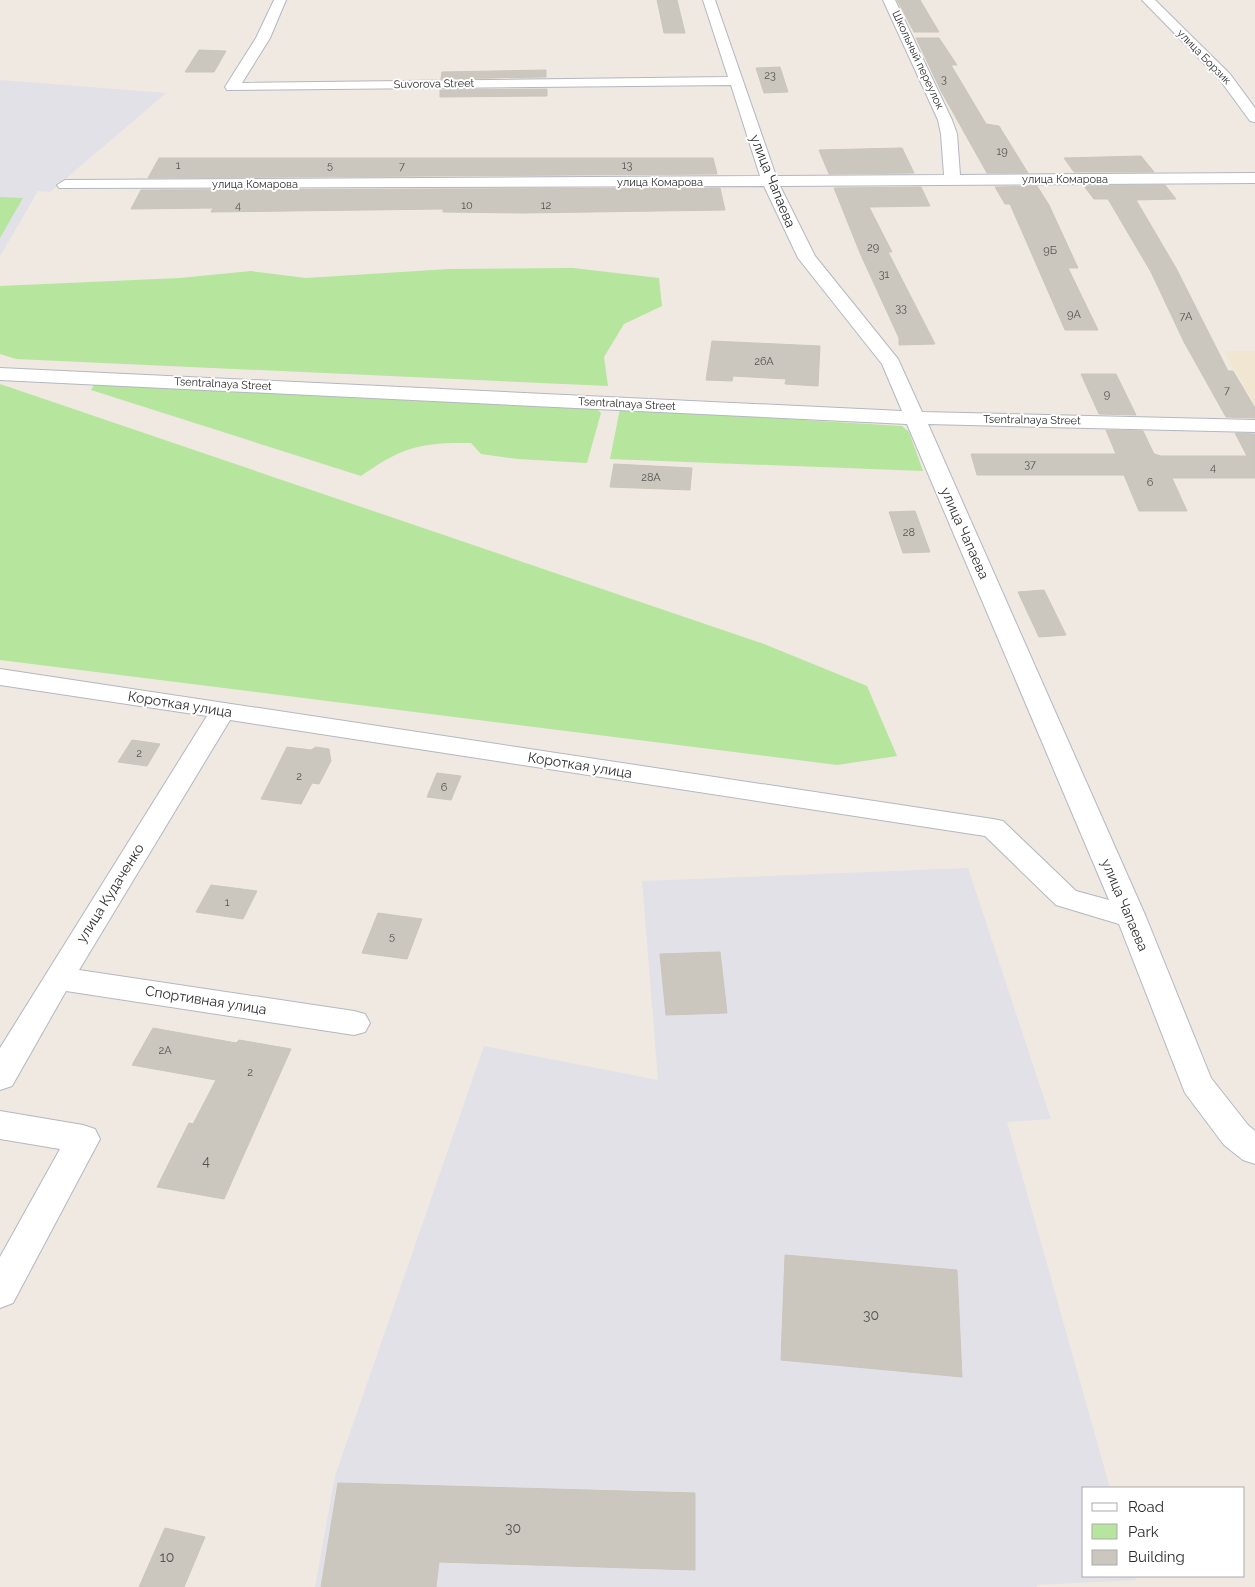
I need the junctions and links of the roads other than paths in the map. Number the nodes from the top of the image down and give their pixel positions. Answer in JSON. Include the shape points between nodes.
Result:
{"nodes":[{"id":1,"x":280,"y":0,"type":"edge"},
{"id":2,"x":709,"y":0,"type":"edge"},
{"id":3,"x":889,"y":0,"type":"edge"},
{"id":4,"x":1148,"y":0,"type":"edge"},
{"id":5,"x":736,"y":81,"type":"junction"},
{"id":6,"x":1255,"y":118,"type":"edge"},
{"id":7,"x":1255,"y":178,"type":"edge"},
{"id":8,"x":952,"y":180,"type":"junction"},
{"id":9,"x":770,"y":182,"type":"junction"},
{"id":10,"x":65,"y":185,"type":"dead end"},
{"id":11,"x":0,"y":374,"type":"edge"},
{"id":12,"x":914,"y":418,"type":"junction"},
{"id":13,"x":1255,"y":426,"type":"edge"},
{"id":14,"x":0,"y":677,"type":"edge"},
{"id":15,"x":223,"y":711,"type":"junction"},
{"id":16,"x":1131,"y":917,"type":"junction"},
{"id":17,"x":58,"y":978,"type":"junction"},
{"id":18,"x":354,"y":1023,"type":"dead end"},
{"id":19,"x":0,"y":1077,"type":"edge"},
{"id":20,"x":0,"y":1125,"type":"edge"},
{"id":21,"x":1255,"y":1150,"type":"edge"},
{"id":22,"x":0,"y":1292,"type":"edge"}],
"edges":[{"from":1,"to":5,"type":"street","name":"Suvorova Street","via":[[263,38],[232,87]]},
{"from":2,"to":5,"type":"street","name":"улица Чапаева"},
{"from":3,"to":8,"type":"street","name":"Школьный переулок","via":[[945,120]]},
{"from":4,"to":6,"type":"street","name":"улица Борзик","via":[[1225,77]]},
{"from":5,"to":9,"type":"street","name":"улица Чапаева"},
{"from":7,"to":8,"type":"street","name":"улица Комарова"},
{"from":8,"to":9,"type":"street","name":"улица Комарова"},
{"from":9,"to":10,"type":"street","name":"улица Комарова"},
{"from":9,"to":12,"type":"street","name":"улица Чапаева","via":[[807,258],[891,363]]},
{"from":11,"to":12,"type":"street","name":"Tsentralnaya Street"},
{"from":12,"to":13,"type":"street","name":"Tsentralnaya Street"},
{"from":12,"to":16,"type":"street","name":"улица Чапаева"},
{"from":14,"to":15,"type":"street","name":"Короткая улица"},
{"from":15,"to":16,"type":"street","name":"Короткая улица","via":[[993,828],[1066,898]]},
{"from":15,"to":17,"type":"street","name":"улица Кудаченко"},
{"from":16,"to":21,"type":"street","name":"улица Чапаева","via":[[1197,1084],[1236,1135]]},
{"from":17,"to":18,"type":"street","name":"Спортивная улица"},
{"from":17,"to":19,"type":"street","name":"улица Кудаченко"},
{"from":20,"to":22,"type":"street","via":[[83,1139]]}]}
